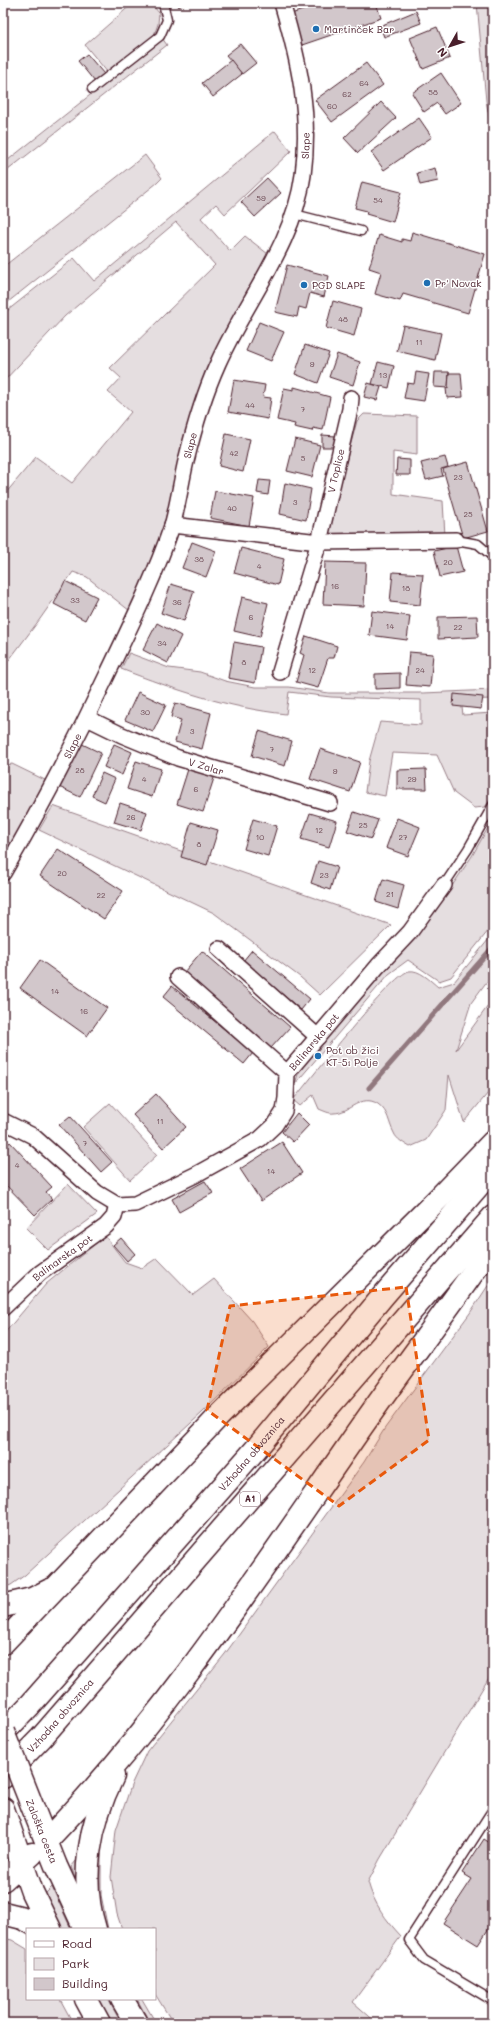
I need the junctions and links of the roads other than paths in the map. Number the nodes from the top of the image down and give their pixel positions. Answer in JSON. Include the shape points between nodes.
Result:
{"nodes":[{"id":1,"x":163,"y":3,"type":"edge"},
{"id":2,"x":282,"y":3,"type":"edge"},
{"id":3,"x":92,"y":89,"type":"dead end"},
{"id":4,"x":294,"y":214,"type":"junction"},
{"id":5,"x":361,"y":231,"type":"dead end"},
{"id":6,"x":351,"y":398,"type":"dead end"},
{"id":7,"x":172,"y":525,"type":"junction"},
{"id":8,"x":456,"y":540,"type":"joint"},
{"id":9,"x":319,"y":542,"type":"junction"},
{"id":10,"x":493,"y":557,"type":"edge"},
{"id":11,"x":280,"y":672,"type":"dead end"},
{"id":12,"x":87,"y":718,"type":"junction"},
{"id":13,"x":330,"y":803,"type":"dead end"},
{"id":14,"x":493,"y":805,"type":"edge"},
{"id":15,"x":3,"y":873,"type":"edge"},
{"id":16,"x":444,"y":885,"type":"joint"},
{"id":17,"x":219,"y":949,"type":"dead end"},
{"id":18,"x":178,"y":977,"type":"dead end"},
{"id":19,"x":318,"y":1037,"type":"junction"},
{"id":20,"x":287,"y":1073,"type":"junction"},
{"id":21,"x":3,"y":1121,"type":"edge"},
{"id":22,"x":493,"y":1142,"type":"edge"},
{"id":23,"x":493,"y":1169,"type":"edge"},
{"id":24,"x":117,"y":1205,"type":"junction"},
{"id":25,"x":493,"y":1217,"type":"edge"},
{"id":26,"x":493,"y":1244,"type":"edge"},
{"id":27,"x":3,"y":1308,"type":"edge"},
{"id":28,"x":64,"y":1581,"type":"junction"},
{"id":29,"x":3,"y":1606,"type":"edge"},
{"id":30,"x":3,"y":1643,"type":"edge"},
{"id":31,"x":3,"y":1732,"type":"edge"},
{"id":32,"x":133,"y":1744,"type":"junction"},
{"id":33,"x":3,"y":1777,"type":"edge"},
{"id":34,"x":3,"y":1809,"type":"edge"},
{"id":35,"x":493,"y":1809,"type":"edge"},
{"id":36,"x":46,"y":1841,"type":"junction"},
{"id":37,"x":22,"y":1862,"type":"junction"},
{"id":38,"x":3,"y":1880,"type":"edge"},
{"id":39,"x":3,"y":1913,"type":"edge"},
{"id":40,"x":40,"y":1928,"type":"edge"},
{"id":41,"x":50,"y":1928,"type":"edge"},
{"id":42,"x":86,"y":1928,"type":"edge"},
{"id":43,"x":94,"y":1928,"type":"edge"},
{"id":44,"x":87,"y":2000,"type":"edge"},
{"id":45,"x":123,"y":2000,"type":"edge"},
{"id":46,"x":493,"y":2002,"type":"edge"},
{"id":47,"x":99,"y":2023,"type":"edge"},
{"id":48,"x":136,"y":2023,"type":"edge"}],
"edges":[{"from":1,"to":3,"type":"lane","via":[[167,20],[160,36]]},
{"from":2,"to":4,"type":"street","name":"Slape","via":[[298,60],[306,112],[303,175]]},
{"from":4,"to":5,"type":"lane"},
{"from":4,"to":7,"type":"street","name":"Slape","via":[[279,251],[218,363],[202,404]]},
{"from":6,"to":9,"type":"street","name":"V Toplice"},
{"from":7,"to":9,"type":"street"},
{"from":7,"to":12,"type":"street","name":"Slape","via":[[136,614]]},
{"from":8,"to":9,"type":"street"},
{"from":8,"to":10,"type":"lane","via":[[478,544]]},
{"from":9,"to":11,"type":"street","name":"V Toplice"},
{"from":12,"to":13,"type":"street","name":"V Zalar","via":[[178,758]]},
{"from":12,"to":15,"type":"street","name":"Slape"},
{"from":14,"to":16,"type":"lane"},
{"from":16,"to":19,"type":"street","name":"Balinarska pot","via":[[410,932]]},
{"from":17,"to":19,"type":"street"},
{"from":18,"to":20,"type":"street"},
{"from":19,"to":20,"type":"street","name":"Balinarska pot"},
{"from":20,"to":24,"type":"street","name":"Balinarska pot","via":[[288,1086],[284,1111],[275,1125],[260,1139],[135,1204]]},
{"from":21,"to":24,"type":"street","via":[[33,1136],[97,1193]]},
{"from":22,"to":28,"type":"main road","via":[[215,1421]]},
{"from":23,"to":31,"type":"main road","name":"Vzhodna obvoznica","via":[[190,1524],[30,1705]]},
{"from":24,"to":27,"type":"street","name":"Balinarska pot","via":[[114,1217],[106,1226],[40,1273]]},
{"from":25,"to":33,"type":"main road","name":"Vzhodna obvoznica","number":"A1","via":[[46,1732]]},
{"from":26,"to":32,"type":"main road","via":[[390,1385],[264,1568]]},
{"from":28,"to":29,"type":"main road","via":[[32,1599]]},
{"from":28,"to":30,"type":"main road"},
{"from":31,"to":36,"type":"main road","name":"Zaloška cesta","bridge":true},
{"from":32,"to":36,"type":"main road"},
{"from":32,"to":43,"type":"main road","via":[[107,1788],[96,1816],[90,1844],[88,1892]]},
{"from":34,"to":37,"type":"main road"},
{"from":35,"to":46,"type":"lane","via":[[409,1940],[424,1960]]},
{"from":36,"to":37,"type":"main road"},
{"from":36,"to":42,"type":"main road","name":"Zaloška cesta"},
{"from":37,"to":38,"type":"main road"},
{"from":37,"to":41,"type":"main road","via":[[32,1892]]},
{"from":39,"to":40,"type":"main road","via":[[24,1918]]},
{"from":44,"to":47,"type":"main road"},
{"from":45,"to":48,"type":"main road"}]}
